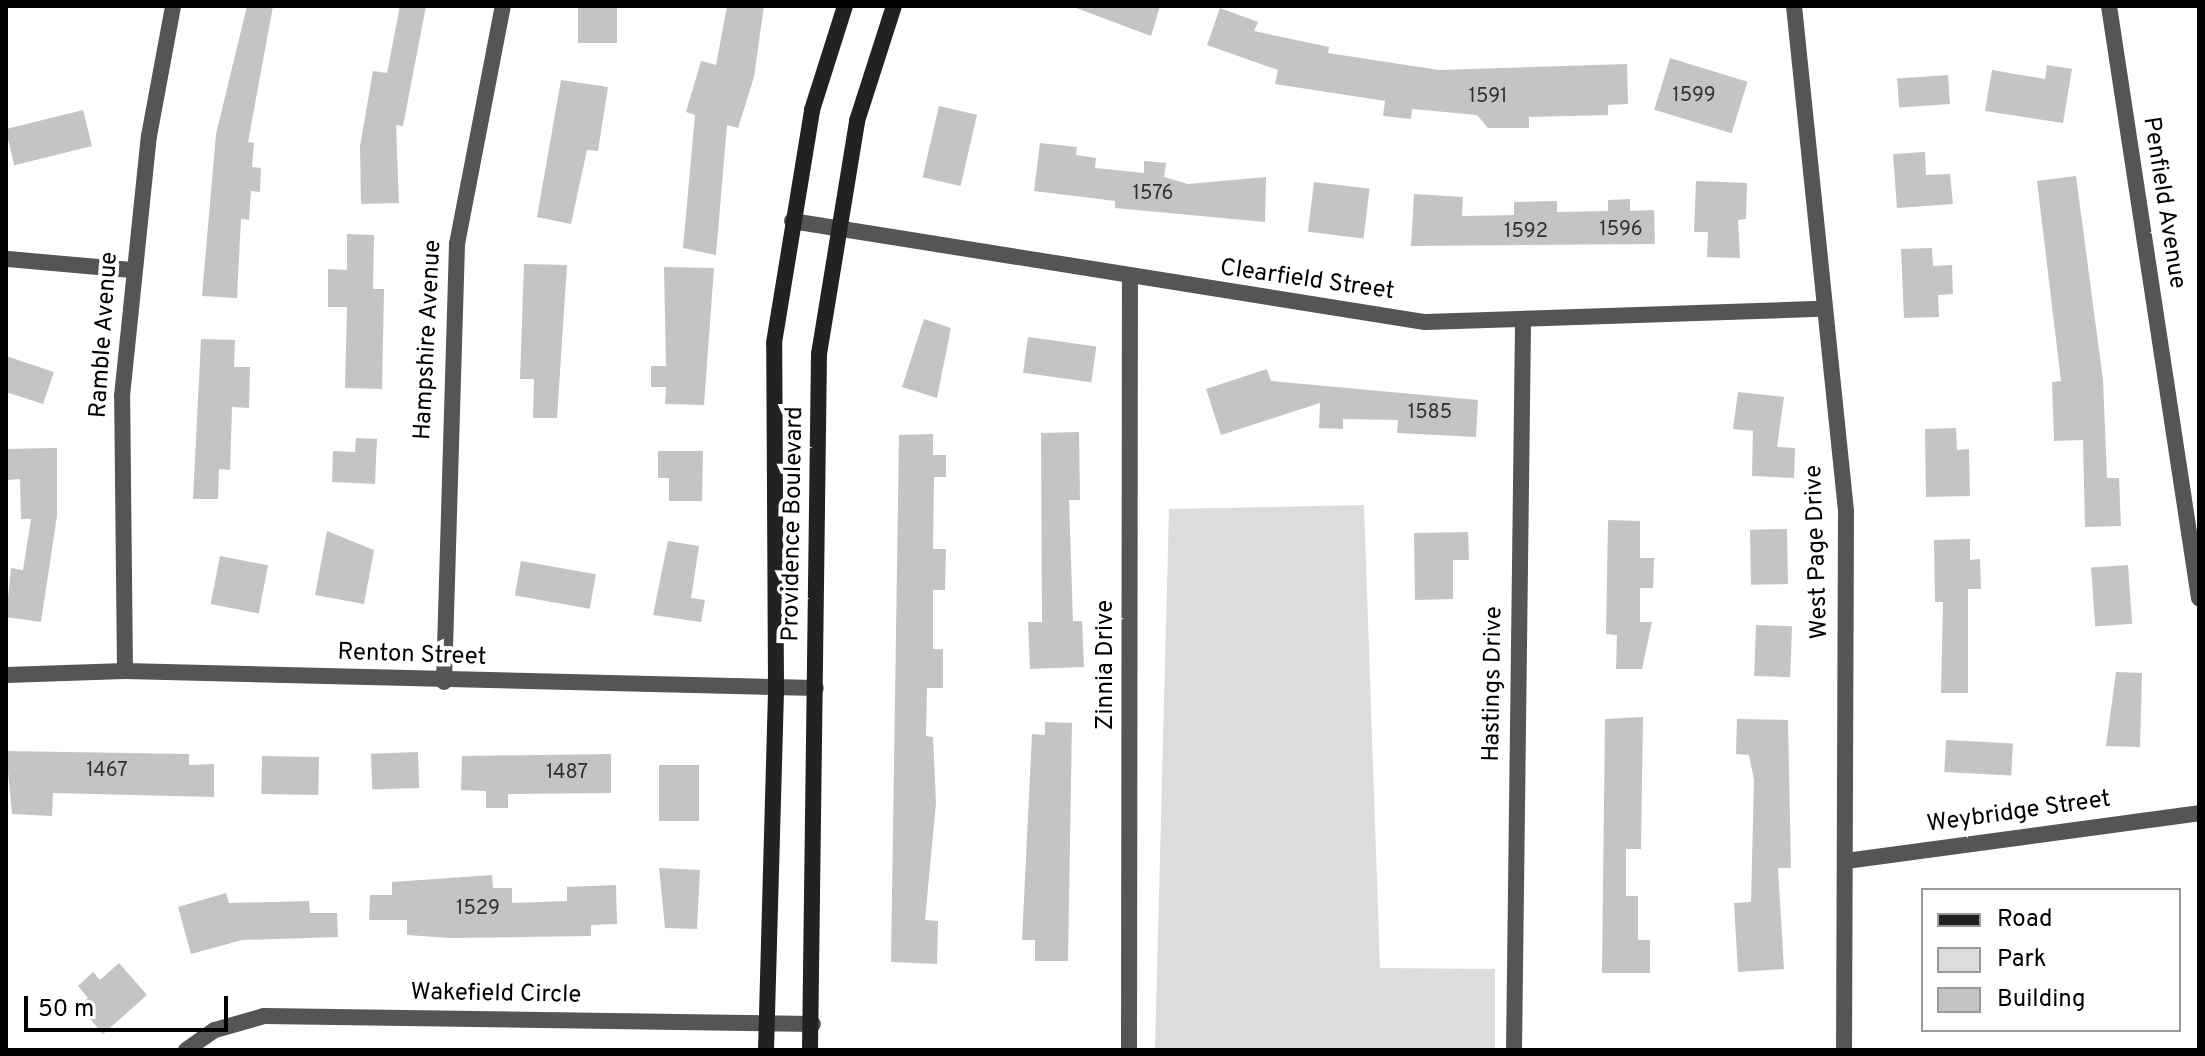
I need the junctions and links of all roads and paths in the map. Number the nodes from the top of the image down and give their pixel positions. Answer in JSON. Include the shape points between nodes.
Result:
{"nodes":[{"id":1,"x":173,"y":6,"type":"edge"},
{"id":2,"x":503,"y":6,"type":"edge"},
{"id":3,"x":845,"y":6,"type":"edge"},
{"id":4,"x":894,"y":6,"type":"edge"},
{"id":5,"x":1794,"y":6,"type":"edge"},
{"id":6,"x":2109,"y":6,"type":"edge"},
{"id":7,"x":792,"y":221,"type":"junction"},
{"id":8,"x":838,"y":232,"type":"junction"},
{"id":9,"x":8,"y":259,"type":"edge"},
{"id":10,"x":132,"y":270,"type":"junction"},
{"id":11,"x":1130,"y":280,"type":"junction"},
{"id":12,"x":1821,"y":309,"type":"junction"},
{"id":13,"x":1523,"y":319,"type":"junction"},
{"id":14,"x":2199,"y":598,"type":"edge"},
{"id":15,"x":125,"y":671,"type":"junction"},
{"id":16,"x":6,"y":675,"type":"edge"},
{"id":17,"x":444,"y":682,"type":"junction"},
{"id":18,"x":776,"y":687,"type":"junction"},
{"id":19,"x":816,"y":688,"type":"junction"},
{"id":20,"x":2199,"y":813,"type":"edge"},
{"id":21,"x":1846,"y":861,"type":"junction"},
{"id":22,"x":772,"y":1022,"type":"junction"},
{"id":23,"x":813,"y":1024,"type":"junction"},
{"id":24,"x":186,"y":1050,"type":"edge"},
{"id":25,"x":766,"y":1050,"type":"edge"},
{"id":26,"x":810,"y":1050,"type":"edge"},
{"id":27,"x":1129,"y":1050,"type":"edge"},
{"id":28,"x":1514,"y":1050,"type":"edge"},
{"id":29,"x":1844,"y":1050,"type":"edge"}],
"edges":[{"from":1,"to":10,"type":"street","name":"Ramble Avenue"},
{"from":2,"to":17,"type":"street","name":"Hampshire Avenue","via":[[457,244]]},
{"from":3,"to":7,"type":"main road","name":"Providence Boulevard","via":[[812,110]]},
{"from":4,"to":8,"type":"main road","name":"Providence Boulevard","via":[[857,121]]},
{"from":5,"to":12,"type":"street","name":"West Page Drive"},
{"from":6,"to":14,"type":"street","name":"Penfield Avenue"},
{"from":7,"to":8,"type":"street","name":"Clearfield Street"},
{"from":7,"to":18,"type":"main road","name":"Providence Boulevard","via":[[774,343]]},
{"from":8,"to":11,"type":"street","name":"Clearfield Street"},
{"from":8,"to":19,"type":"main road","name":"Providence Boulevard","via":[[819,354]]},
{"from":9,"to":10,"type":"street"},
{"from":10,"to":15,"type":"street","name":"Ramble Avenue","via":[[119,515]]},
{"from":11,"to":13,"type":"street","name":"Clearfield Street","via":[[1425,322]]},
{"from":11,"to":27,"type":"street","name":"Zinnia Drive"},
{"from":12,"to":13,"type":"street","name":"Clearfield Street"},
{"from":12,"to":21,"type":"street","name":"West Page Drive","via":[[1846,511]]},
{"from":13,"to":28,"type":"street","name":"Hastings Drive"},
{"from":15,"to":16,"type":"street","name":"Renton Street"},
{"from":15,"to":17,"type":"street","name":"Renton Street"},
{"from":17,"to":18,"type":"street","name":"Renton Street"},
{"from":18,"to":19,"type":"street","name":"Renton Street"},
{"from":18,"to":22,"type":"main road","name":"Providence Boulevard"},
{"from":19,"to":23,"type":"main road","name":"Providence Boulevard"},
{"from":20,"to":21,"type":"street","name":"Weybridge Street"},
{"from":21,"to":29,"type":"street","name":"West Page Drive"},
{"from":22,"to":23,"type":"street","name":"Wakefield Circle"},
{"from":22,"to":24,"type":"street","name":"Wakefield Circle","via":[[264,1016],[215,1030]]},
{"from":22,"to":25,"type":"main road","name":"Providence Boulevard"},
{"from":23,"to":26,"type":"main road","name":"Providence Boulevard"}]}
